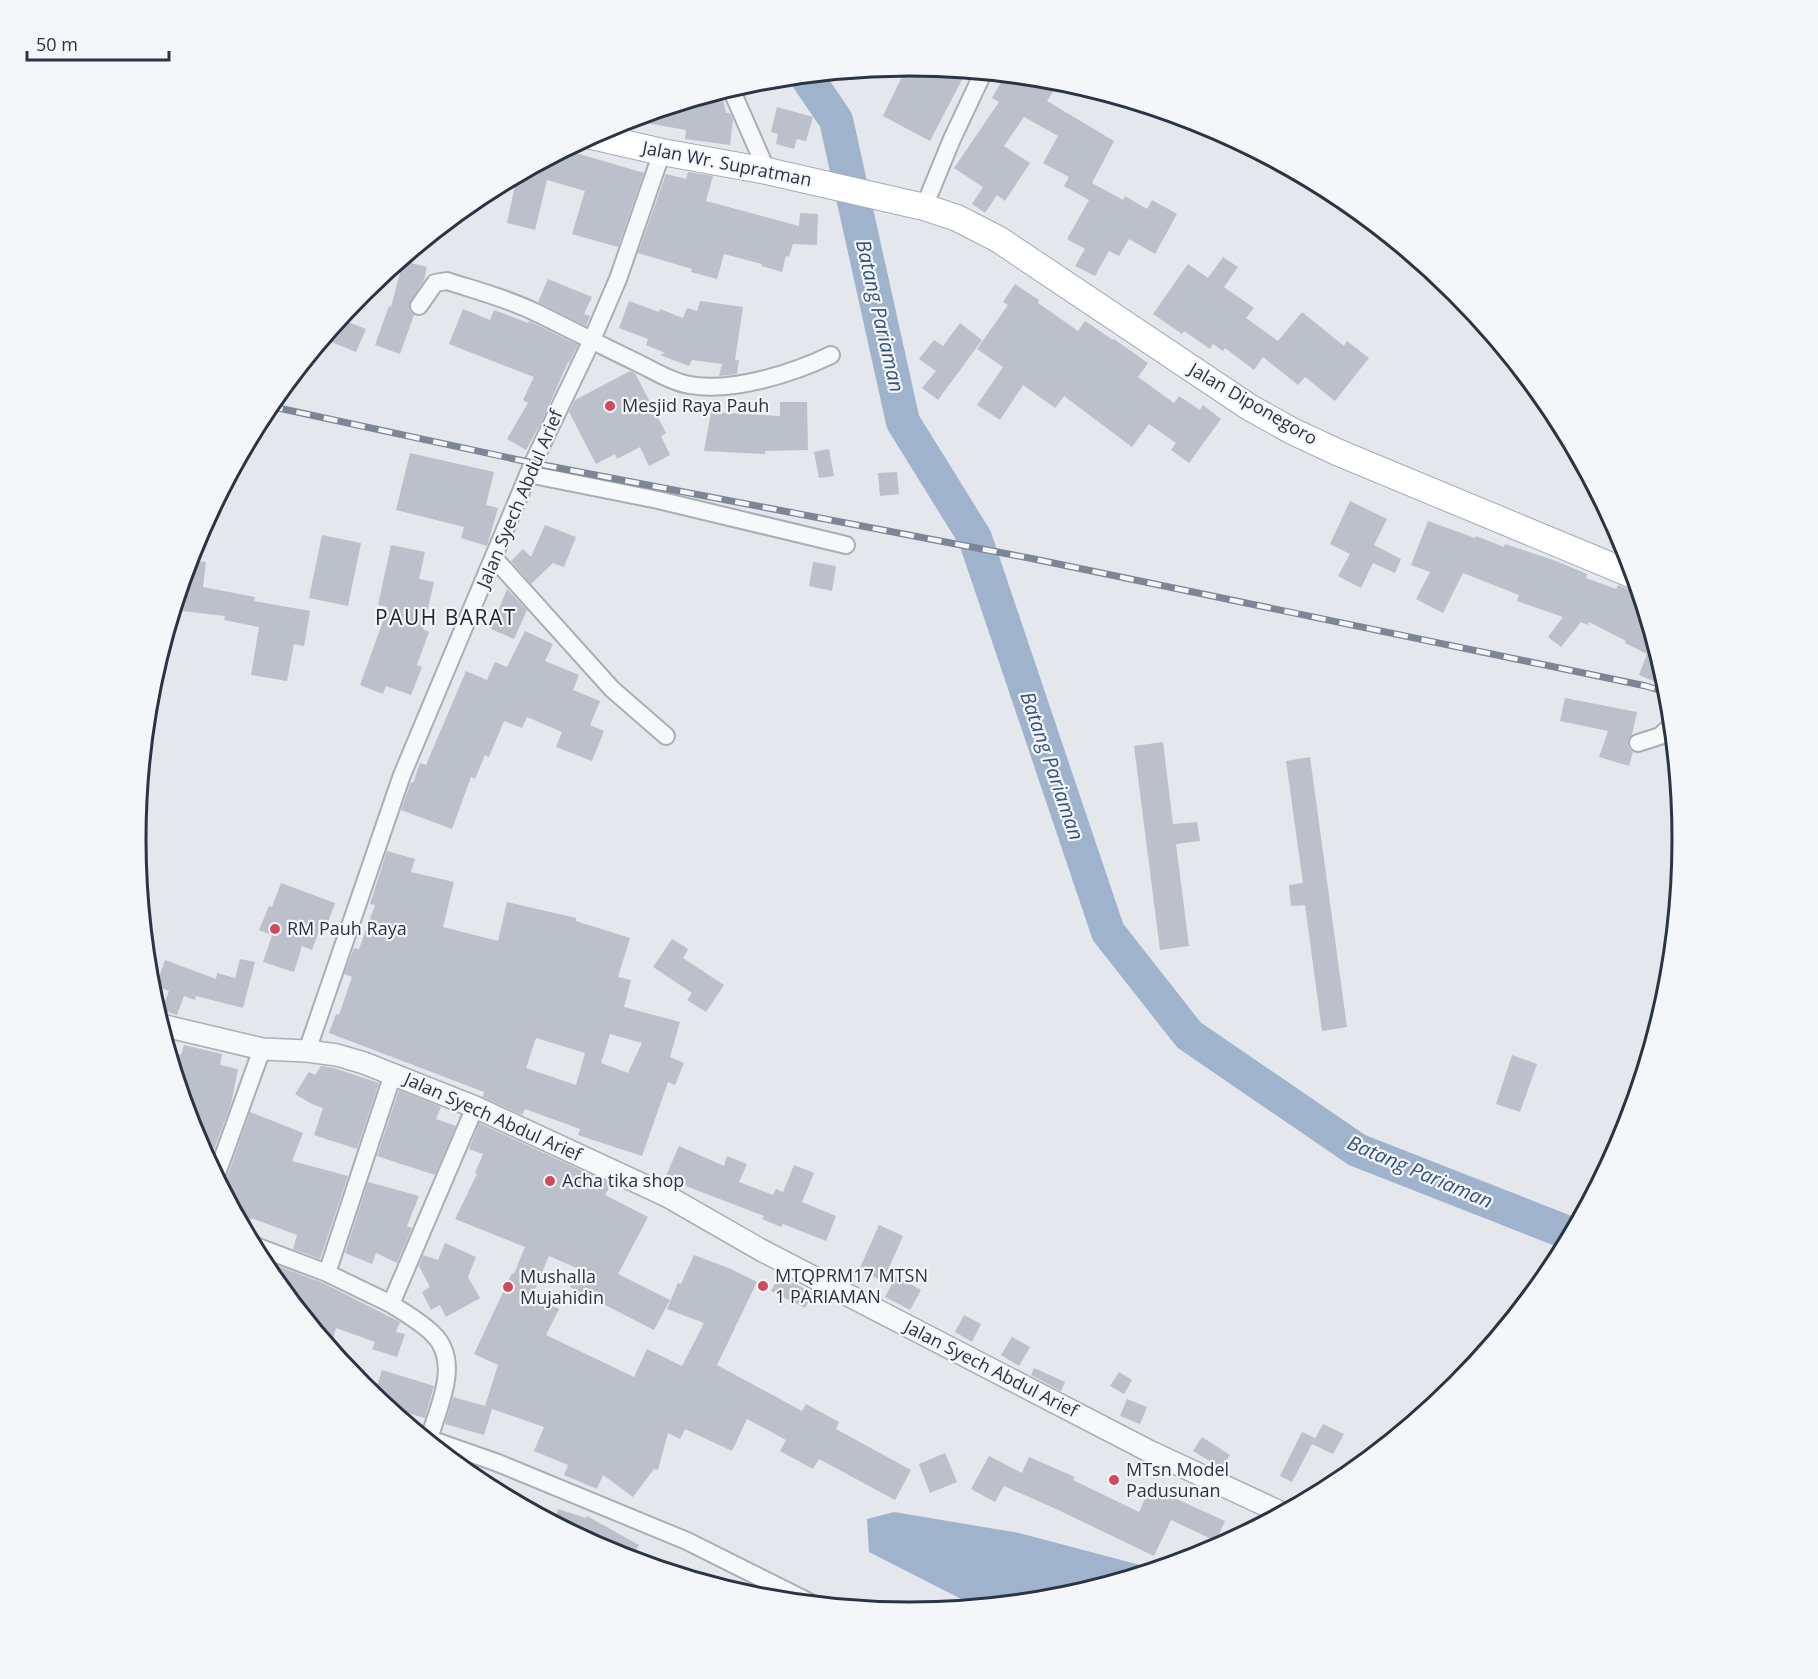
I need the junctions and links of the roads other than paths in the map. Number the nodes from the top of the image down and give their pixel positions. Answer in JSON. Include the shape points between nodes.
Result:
{"nodes":[{"id":1,"x":980,"y":80,"type":"edge"},
{"id":2,"x":734,"y":97,"type":"edge"},
{"id":3,"x":607,"y":139,"type":"edge"},
{"id":4,"x":662,"y":152,"type":"junction"},
{"id":5,"x":766,"y":171,"type":"junction"},
{"id":6,"x":892,"y":200,"type":"joint"},
{"id":7,"x":924,"y":207,"type":"junction"},
{"id":8,"x":419,"y":306,"type":"dead end"},
{"id":9,"x":591,"y":342,"type":"junction"},
{"id":10,"x":831,"y":355,"type":"dead end"},
{"id":11,"x":528,"y":474,"type":"junction"},
{"id":12,"x":846,"y":545,"type":"dead end"},
{"id":13,"x":494,"y":558,"type":"junction"},
{"id":14,"x":1623,"y":571,"type":"edge"},
{"id":15,"x":1664,"y":733,"type":"edge"},
{"id":16,"x":666,"y":736,"type":"dead end"},
{"id":17,"x":1638,"y":743,"type":"dead end"},
{"id":18,"x":170,"y":1027,"type":"edge"},
{"id":19,"x":262,"y":1048,"type":"junction"},
{"id":20,"x":307,"y":1051,"type":"junction"},
{"id":21,"x":393,"y":1074,"type":"junction"},
{"id":22,"x":475,"y":1107,"type":"junction"},
{"id":23,"x":220,"y":1166,"type":"edge"},
{"id":24,"x":267,"y":1250,"type":"edge"},
{"id":25,"x":327,"y":1274,"type":"junction"},
{"id":26,"x":392,"y":1304,"type":"junction"},
{"id":27,"x":428,"y":1431,"type":"edge"},
{"id":28,"x":444,"y":1444,"type":"edge"},
{"id":29,"x":1273,"y":1509,"type":"edge"},
{"id":30,"x":791,"y":1593,"type":"edge"}],
"edges":[{"from":1,"to":7,"type":"street"},
{"from":2,"to":5,"type":"street"},
{"from":3,"to":4,"type":"main road","name":"Jalan Wr. Supratman"},
{"from":4,"to":5,"type":"main road","name":"Jalan Wr. Supratman"},
{"from":4,"to":9,"type":"street","name":"Jalan Syech Abdul Arief","via":[[618,279]]},
{"from":5,"to":6,"type":"main road","name":"Jalan Wr. Supratman"},
{"from":6,"to":7,"type":"main road","name":"Jalan Diponegoro"},
{"from":7,"to":14,"type":"main road","name":"Jalan Diponegoro","via":[[998,238],[1211,382],[1292,431]]},
{"from":8,"to":9,"type":"street","via":[[435,283],[447,281],[518,304]]},
{"from":9,"to":10,"type":"street","via":[[682,383],[698,386],[772,378]]},
{"from":9,"to":11,"type":"street","name":"Jalan Syech Abdul Arief"},
{"from":11,"to":12,"type":"street"},
{"from":11,"to":13,"type":"street","name":"Jalan Syech Abdul Arief"},
{"from":13,"to":16,"type":"street","via":[[612,689]]},
{"from":13,"to":20,"type":"street","name":"Jalan Syech Abdul Arief","via":[[402,775]]},
{"from":15,"to":17,"type":"street"},
{"from":18,"to":19,"type":"street","name":"Jalan Syech Abdul Arief"},
{"from":19,"to":20,"type":"street","name":"Jalan Syech Abdul Arief"},
{"from":19,"to":23,"type":"street"},
{"from":20,"to":21,"type":"street","name":"Jalan Syech Abdul Arief","via":[[337,1055]]},
{"from":21,"to":22,"type":"street","name":"Jalan Syech Abdul Arief"},
{"from":21,"to":25,"type":"street"},
{"from":22,"to":26,"type":"street"},
{"from":22,"to":29,"type":"street","name":"Jalan Syech Abdul Arief","via":[[667,1196],[761,1250],[1136,1445]]},
{"from":24,"to":25,"type":"street"},
{"from":25,"to":26,"type":"street"},
{"from":26,"to":27,"type":"street","via":[[435,1335],[447,1360],[448,1375]]},
{"from":28,"to":30,"type":"street","via":[[687,1541]]}]}
